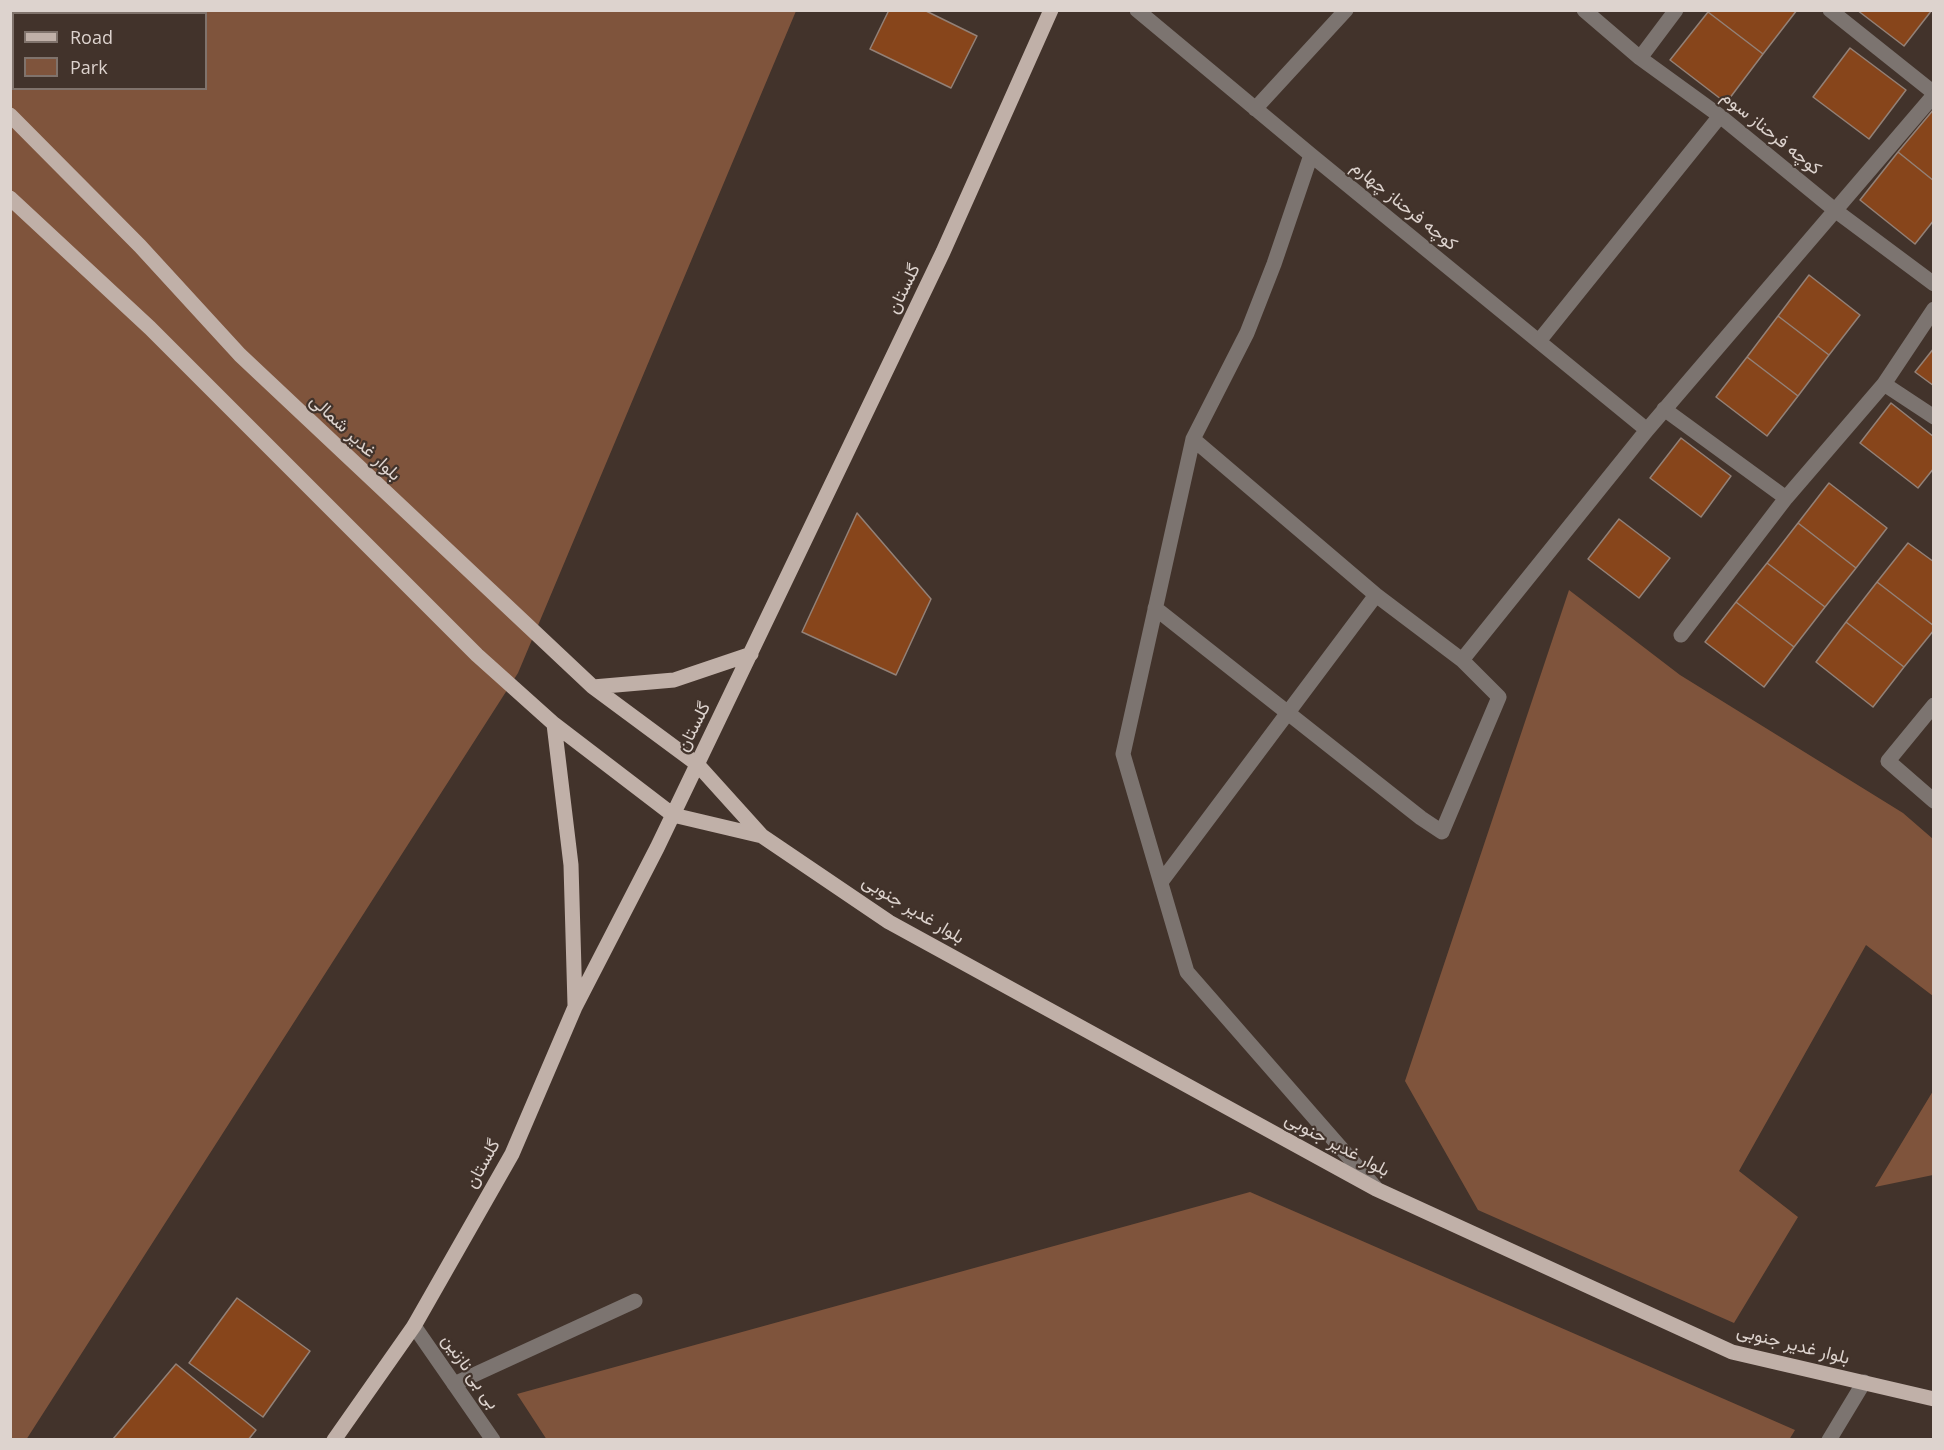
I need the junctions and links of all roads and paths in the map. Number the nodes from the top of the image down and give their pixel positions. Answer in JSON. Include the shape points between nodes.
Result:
{"nodes":[{"id":1,"x":1051,"y":10,"type":"edge"},
{"id":2,"x":1137,"y":10,"type":"edge"},
{"id":3,"x":1346,"y":10,"type":"edge"},
{"id":4,"x":1584,"y":10,"type":"edge"},
{"id":5,"x":1676,"y":10,"type":"edge"},
{"id":6,"x":1830,"y":10,"type":"edge"},
{"id":7,"x":1640,"y":58,"type":"junction"},
{"id":8,"x":1934,"y":94,"type":"edge"},
{"id":9,"x":1255,"y":109,"type":"junction"},
{"id":10,"x":10,"y":115,"type":"edge"},
{"id":11,"x":1720,"y":116,"type":"junction"},
{"id":12,"x":1311,"y":155,"type":"junction"},
{"id":13,"x":10,"y":198,"type":"edge"},
{"id":14,"x":1836,"y":211,"type":"junction"},
{"id":15,"x":1934,"y":284,"type":"edge"},
{"id":16,"x":1934,"y":309,"type":"edge"},
{"id":17,"x":1539,"y":342,"type":"junction"},
{"id":18,"x":1884,"y":384,"type":"junction"},
{"id":19,"x":1664,"y":409,"type":"junction"},
{"id":20,"x":1934,"y":417,"type":"edge"},
{"id":21,"x":1647,"y":430,"type":"junction"},
{"id":22,"x":1193,"y":439,"type":"junction"},
{"id":23,"x":1786,"y":498,"type":"junction"},
{"id":24,"x":1376,"y":595,"type":"junction"},
{"id":25,"x":1155,"y":608,"type":"junction"},
{"id":26,"x":1681,"y":635,"type":"dead end"},
{"id":27,"x":751,"y":654,"type":"junction"},
{"id":28,"x":1462,"y":660,"type":"junction"},
{"id":29,"x":593,"y":687,"type":"junction"},
{"id":30,"x":1934,"y":705,"type":"edge"},
{"id":31,"x":1287,"y":713,"type":"junction"},
{"id":32,"x":554,"y":724,"type":"junction"},
{"id":33,"x":697,"y":764,"type":"junction"},
{"id":34,"x":1934,"y":801,"type":"edge"},
{"id":35,"x":673,"y":815,"type":"junction"},
{"id":36,"x":762,"y":836,"type":"junction"},
{"id":37,"x":1161,"y":882,"type":"junction"},
{"id":38,"x":575,"y":1007,"type":"junction"},
{"id":39,"x":1376,"y":1189,"type":"junction"},
{"id":40,"x":635,"y":1301,"type":"dead end"},
{"id":41,"x":414,"y":1326,"type":"junction"},
{"id":42,"x":1864,"y":1382,"type":"junction"},
{"id":43,"x":454,"y":1383,"type":"junction"},
{"id":44,"x":1934,"y":1399,"type":"edge"},
{"id":45,"x":334,"y":1440,"type":"edge"},
{"id":46,"x":493,"y":1440,"type":"edge"},
{"id":47,"x":1829,"y":1440,"type":"edge"}],
"edges":[{"from":1,"to":27,"type":"main road","name":"گلستان","via":[[944,252]]},
{"from":2,"to":9,"type":"street","name":"کوچه فرحناز چهارم"},
{"from":3,"to":9,"type":"street"},
{"from":4,"to":7,"type":"street","name":"کوچه فرحناز سوم"},
{"from":5,"to":7,"type":"street"},
{"from":6,"to":8,"type":"street"},
{"from":7,"to":11,"type":"street","name":"کوچه فرحناز سوم"},
{"from":8,"to":14,"type":"street"},
{"from":9,"to":12,"type":"street","name":"کوچه فرحناز چهارم"},
{"from":10,"to":29,"type":"main road","name":"بلوار غدیر شمالی","via":[[141,246],[240,355]]},
{"from":11,"to":14,"type":"street","name":"کوچه فرحناز سوم"},
{"from":11,"to":17,"type":"street"},
{"from":12,"to":17,"type":"street","name":"کوچه فرحناز چهارم"},
{"from":12,"to":22,"type":"street","via":[[1247,333]]},
{"from":13,"to":32,"type":"main road","via":[[150,328],[477,655]]},
{"from":14,"to":15,"type":"street","name":"کوچه فرحناز سوم"},
{"from":14,"to":19,"type":"street"},
{"from":16,"to":18,"type":"street"},
{"from":17,"to":21,"type":"street","name":"کوچه فرحناز چهارم"},
{"from":18,"to":20,"type":"street"},
{"from":18,"to":23,"type":"street"},
{"from":19,"to":21,"type":"street"},
{"from":19,"to":23,"type":"street"},
{"from":21,"to":28,"type":"street"},
{"from":22,"to":24,"type":"street"},
{"from":22,"to":25,"type":"street"},
{"from":23,"to":26,"type":"street"},
{"from":24,"to":28,"type":"street"},
{"from":24,"to":31,"type":"street"},
{"from":25,"to":31,"type":"street"},
{"from":25,"to":37,"type":"street","via":[[1123,754]]},
{"from":27,"to":29,"type":"main road","via":[[674,680]]},
{"from":27,"to":33,"type":"main road","name":"گلستان"},
{"from":28,"to":31,"type":"street","via":[[1499,697],[1442,832]]},
{"from":29,"to":33,"type":"main road","name":"بلوار غدیر شمالی"},
{"from":30,"to":34,"type":"street","via":[[1888,761]]},
{"from":31,"to":37,"type":"street"},
{"from":32,"to":35,"type":"main road"},
{"from":32,"to":38,"type":"main road","via":[[571,865]]},
{"from":33,"to":35,"type":"main road","name":"گلستان"},
{"from":33,"to":36,"type":"main road","name":"بلوار غدیر جنوبی"},
{"from":35,"to":36,"type":"main road","name":"بلوار غدیر جنوبی"},
{"from":35,"to":38,"type":"main road","name":"گلستان"},
{"from":36,"to":39,"type":"main road","name":"بلوار غدیر جنوبی","via":[[889,922]]},
{"from":37,"to":39,"type":"street","via":[[1187,972]]},
{"from":38,"to":41,"type":"main road","name":"گلستان","via":[[512,1154]]},
{"from":39,"to":42,"type":"main road","name":"بلوار غدیر جنوبی","via":[[1732,1352]]},
{"from":40,"to":43,"type":"street"},
{"from":41,"to":43,"type":"street","name":"بی بی نازنین"},
{"from":41,"to":45,"type":"main road","name":"گلستان"},
{"from":42,"to":44,"type":"main road","name":"بلوار غدیر جنوبی"},
{"from":42,"to":47,"type":"street"},
{"from":43,"to":46,"type":"street","name":"بی بی نازنین"}]}
